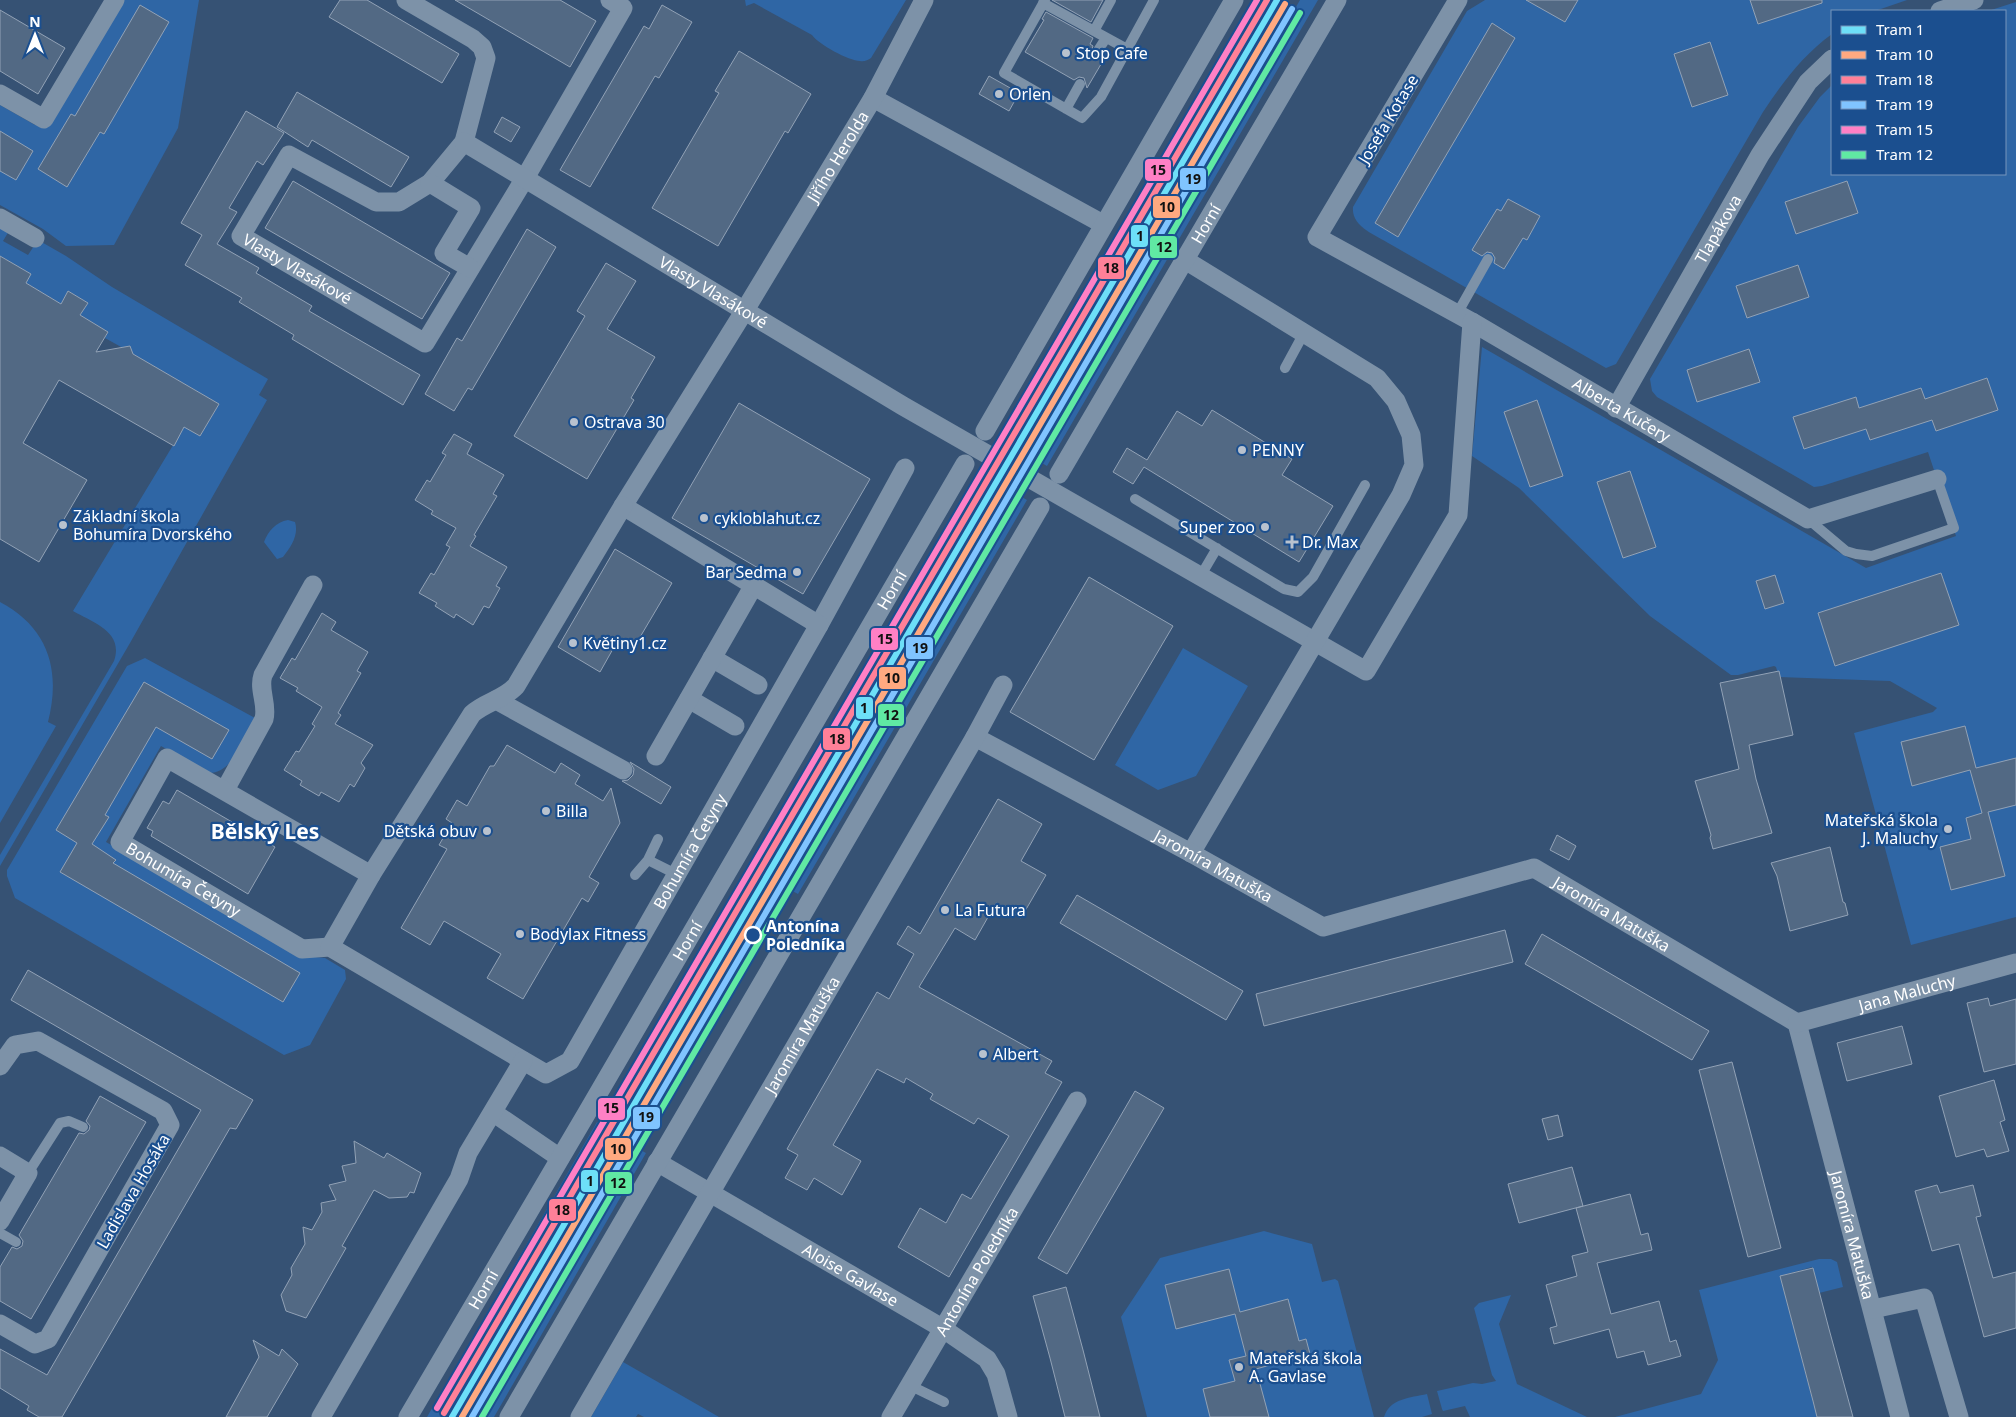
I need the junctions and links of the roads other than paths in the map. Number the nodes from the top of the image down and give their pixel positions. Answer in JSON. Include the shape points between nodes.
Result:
{"nodes":[{"id":1,"x":114,"y":0,"type":"edge"},
{"id":2,"x":406,"y":0,"type":"edge"},
{"id":3,"x":610,"y":0,"type":"edge"},
{"id":4,"x":924,"y":0,"type":"edge"},
{"id":5,"x":1111,"y":0,"type":"edge"},
{"id":6,"x":1154,"y":0,"type":"edge"},
{"id":7,"x":1337,"y":0,"type":"edge"},
{"id":8,"x":1458,"y":0,"type":"edge"},
{"id":9,"x":1974,"y":0,"type":"edge"},
{"id":10,"x":1044,"y":1,"type":"edge"},
{"id":11,"x":1234,"y":1,"type":"edge"},
{"id":12,"x":1943,"y":10,"type":"edge"},
{"id":13,"x":1094,"y":30,"type":"junction"},
{"id":14,"x":1106,"y":38,"type":"junction"},
{"id":15,"x":1099,"y":49,"type":"dead end"},
{"id":16,"x":1127,"y":49,"type":"junction"},
{"id":17,"x":1831,"y":60,"type":"edge"},
{"id":18,"x":1080,"y":84,"type":"dead end"},
{"id":19,"x":0,"y":94,"type":"edge"},
{"id":20,"x":873,"y":98,"type":"junction"},
{"id":21,"x":1066,"y":109,"type":"junction"},
{"id":22,"x":464,"y":142,"type":"junction"},
{"id":23,"x":526,"y":178,"type":"junction"},
{"id":24,"x":430,"y":184,"type":"junction"},
{"id":25,"x":0,"y":218,"type":"edge"},
{"id":26,"x":1103,"y":224,"type":"junction"},
{"id":27,"x":1317,"y":237,"type":"joint"},
{"id":28,"x":36,"y":238,"type":"dead end"},
{"id":29,"x":1488,"y":259,"type":"dead end"},
{"id":30,"x":1185,"y":260,"type":"junction"},
{"id":31,"x":470,"y":268,"type":"junction"},
{"id":32,"x":745,"y":310,"type":"junction"},
{"id":33,"x":1464,"y":318,"type":"junction"},
{"id":34,"x":1304,"y":333,"type":"junction"},
{"id":35,"x":1285,"y":368,"type":"dead end"},
{"id":36,"x":1616,"y":408,"type":"junction"},
{"id":37,"x":985,"y":431,"type":"dead end"},
{"id":38,"x":965,"y":464,"type":"dead end"},
{"id":39,"x":905,"y":468,"type":"dead end"},
{"id":40,"x":1059,"y":474,"type":"dead end"},
{"id":41,"x":1937,"y":479,"type":"joint"},
{"id":42,"x":1365,"y":485,"type":"dead end"},
{"id":43,"x":1135,"y":500,"type":"dead end"},
{"id":44,"x":622,"y":506,"type":"junction"},
{"id":45,"x":1040,"y":506,"type":"dead end"},
{"id":46,"x":1808,"y":519,"type":"junction"},
{"id":47,"x":1217,"y":548,"type":"junction"},
{"id":48,"x":1200,"y":577,"type":"junction"},
{"id":49,"x":313,"y":585,"type":"dead end"},
{"id":50,"x":754,"y":585,"type":"junction"},
{"id":51,"x":819,"y":625,"type":"junction"},
{"id":52,"x":1314,"y":641,"type":"junction"},
{"id":53,"x":712,"y":658,"type":"junction"},
{"id":54,"x":758,"y":685,"type":"dead end"},
{"id":55,"x":1003,"y":685,"type":"dead end"},
{"id":56,"x":689,"y":699,"type":"junction"},
{"id":57,"x":496,"y":700,"type":"junction"},
{"id":58,"x":735,"y":726,"type":"dead end"},
{"id":59,"x":975,"y":737,"type":"junction"},
{"id":60,"x":656,"y":756,"type":"dead end"},
{"id":61,"x":622,"y":770,"type":"dead end"},
{"id":62,"x":225,"y":790,"type":"junction"},
{"id":63,"x":658,"y":839,"type":"dead end"},
{"id":64,"x":1191,"y":853,"type":"junction"},
{"id":65,"x":648,"y":860,"type":"junction"},
{"id":66,"x":676,"y":874,"type":"junction"},
{"id":67,"x":371,"y":875,"type":"junction"},
{"id":68,"x":635,"y":875,"type":"dead end"},
{"id":69,"x":330,"y":947,"type":"junction"},
{"id":70,"x":2016,"y":963,"type":"edge"},
{"id":71,"x":1797,"y":1023,"type":"junction"},
{"id":72,"x":524,"y":1061,"type":"junction"},
{"id":73,"x":0,"y":1066,"type":"edge"},
{"id":74,"x":1077,"y":1100,"type":"dead end"},
{"id":75,"x":494,"y":1113,"type":"junction"},
{"id":76,"x":83,"y":1127,"type":"dead end"},
{"id":77,"x":0,"y":1156,"type":"edge"},
{"id":78,"x":560,"y":1158,"type":"junction"},
{"id":79,"x":657,"y":1162,"type":"junction"},
{"id":80,"x":28,"y":1173,"type":"junction"},
{"id":81,"x":710,"y":1192,"type":"junction"},
{"id":82,"x":0,"y":1221,"type":"edge"},
{"id":83,"x":0,"y":1233,"type":"edge"},
{"id":84,"x":16,"y":1242,"type":"dead end"},
{"id":85,"x":1873,"y":1309,"type":"junction"},
{"id":86,"x":0,"y":1324,"type":"edge"},
{"id":87,"x":942,"y":1328,"type":"junction"},
{"id":88,"x":909,"y":1385,"type":"junction"},
{"id":89,"x":944,"y":1402,"type":"dead end"},
{"id":90,"x":321,"y":1417,"type":"edge"},
{"id":91,"x":408,"y":1417,"type":"edge"},
{"id":92,"x":509,"y":1417,"type":"edge"},
{"id":93,"x":580,"y":1417,"type":"edge"},
{"id":94,"x":891,"y":1417,"type":"edge"},
{"id":95,"x":1008,"y":1417,"type":"edge"},
{"id":96,"x":1900,"y":1417,"type":"edge"},
{"id":97,"x":1959,"y":1417,"type":"edge"}],
"edges":[{"from":1,"to":19,"type":"street","via":[[44,119]]},
{"from":2,"to":22,"type":"street","name":"Vlasty Vlasákové","via":[[478,43],[485,52]]},
{"from":3,"to":23,"type":"street","name":"Vlasty Vlasákové","via":[[623,8]]},
{"from":4,"to":20,"type":"street","name":"Jiřího Herolda"},
{"from":5,"to":13,"type":"lane"},
{"from":6,"to":16,"type":"lane"},
{"from":7,"to":30,"type":"street","name":"Horní"},
{"from":8,"to":27,"type":"street","name":"Josefa Kotase"},
{"from":9,"to":12,"type":"street"},
{"from":10,"to":13,"type":"lane"},
{"from":10,"to":21,"type":"lane","via":[[1004,73]]},
{"from":11,"to":26,"type":"street"},
{"from":13,"to":14,"type":"lane"},
{"from":14,"to":15,"type":"lane"},
{"from":14,"to":16,"type":"lane"},
{"from":16,"to":21,"type":"lane","via":[[1101,97],[1082,118]]},
{"from":17,"to":36,"type":"street","name":"Tlapákova","via":[[1808,82],[1760,155]]},
{"from":18,"to":21,"type":"lane"},
{"from":20,"to":26,"type":"street"},
{"from":20,"to":32,"type":"street","name":"Jiřího Herolda"},
{"from":22,"to":23,"type":"street","name":"Vlasty Vlasákové"},
{"from":22,"to":24,"type":"street","name":"Vlasty Vlasákové"},
{"from":23,"to":31,"type":"street","name":"Vlasty Vlasákové"},
{"from":23,"to":32,"type":"street","name":"Vlasty Vlasákové"},
{"from":24,"to":31,"type":"street","via":[[471,208],[444,253]]},
{"from":24,"to":31,"type":"street","name":"Vlasty Vlasákové","via":[[399,202],[376,202],[289,155],[241,236],[425,343]]},
{"from":25,"to":28,"type":"street"},
{"from":26,"to":37,"type":"street"},
{"from":27,"to":33,"type":"street","name":"Alberta Kučery"},
{"from":29,"to":33,"type":"lane"},
{"from":30,"to":34,"type":"street"},
{"from":30,"to":40,"type":"street","name":"Horní"},
{"from":32,"to":44,"type":"street"},
{"from":32,"to":48,"type":"street","name":"Vlasty Vlasákové","via":[[903,406]]},
{"from":33,"to":36,"type":"street","name":"Alberta Kučery"},
{"from":33,"to":52,"type":"street","name":"Vlasty Vlasákové","via":[[1458,515],[1366,671]]},
{"from":34,"to":35,"type":"lane"},
{"from":34,"to":52,"type":"street","via":[[1377,378],[1396,401],[1411,435],[1414,465],[1401,496]]},
{"from":36,"to":46,"type":"street","name":"Alberta Kučery"},
{"from":38,"to":78,"type":"street","name":"Horní"},
{"from":39,"to":51,"type":"street","name":"Bohumíra Četyny"},
{"from":41,"to":46,"type":"street"},
{"from":41,"to":46,"type":"lane","via":[[1954,528],[1872,556],[1846,551]]},
{"from":42,"to":47,"type":"lane","via":[[1313,577],[1298,592],[1284,589]]},
{"from":43,"to":47,"type":"lane"},
{"from":44,"to":50,"type":"street"},
{"from":44,"to":57,"type":"street","via":[[516,686]]},
{"from":45,"to":79,"type":"street"},
{"from":47,"to":48,"type":"lane"},
{"from":48,"to":52,"type":"street","name":"Vlasty Vlasákové"},
{"from":49,"to":62,"type":"street","via":[[264,674],[261,685],[266,710],[264,719]]},
{"from":50,"to":51,"type":"street"},
{"from":50,"to":53,"type":"street"},
{"from":51,"to":66,"type":"street","name":"Bohumíra Četyny"},
{"from":52,"to":64,"type":"street"},
{"from":53,"to":54,"type":"street"},
{"from":53,"to":56,"type":"street"},
{"from":55,"to":59,"type":"street"},
{"from":56,"to":58,"type":"street"},
{"from":56,"to":60,"type":"street"},
{"from":57,"to":61,"type":"street"},
{"from":57,"to":67,"type":"street","via":[[472,714]]},
{"from":59,"to":64,"type":"street","name":"Jaromíra Matuška"},
{"from":59,"to":81,"type":"street","name":"Jaromíra Matuška"},
{"from":62,"to":67,"type":"street","name":"Bohumíra Četyny"},
{"from":62,"to":69,"type":"street","name":"Bohumíra Četyny","via":[[168,758],[120,842],[302,949]]},
{"from":63,"to":65,"type":"lane"},
{"from":64,"to":71,"type":"street","name":"Jaromíra Matuška","via":[[1323,928],[1534,868]]},
{"from":65,"to":66,"type":"lane"},
{"from":65,"to":68,"type":"lane"},
{"from":66,"to":72,"type":"street","name":"Bohumíra Četyny","via":[[570,1061],[546,1074]]},
{"from":67,"to":69,"type":"street"},
{"from":69,"to":72,"type":"street","name":"Bohumíra Četyny"},
{"from":70,"to":71,"type":"street","name":"Jana Maluchy"},
{"from":71,"to":85,"type":"street","name":"Jaromíra Matuška"},
{"from":72,"to":75,"type":"street"},
{"from":73,"to":86,"type":"street","name":"Ladislava Hosáka","via":[[15,1044],[38,1041],[163,1111],[170,1125],[48,1339],[35,1344]]},
{"from":74,"to":87,"type":"street","name":"Antonína Poledníka"},
{"from":75,"to":78,"type":"street"},
{"from":75,"to":90,"type":"street","via":[[468,1153],[459,1179]]},
{"from":76,"to":80,"type":"lane","via":[[69,1121],[60,1123]]},
{"from":77,"to":80,"type":"street"},
{"from":78,"to":91,"type":"street","name":"Horní"},
{"from":79,"to":81,"type":"street","name":"Aloise Gavlase"},
{"from":79,"to":92,"type":"street"},
{"from":80,"to":82,"type":"street"},
{"from":81,"to":87,"type":"street","name":"Aloise Gavlase"},
{"from":81,"to":93,"type":"street","name":"Jaromíra Matuška"},
{"from":83,"to":84,"type":"lane"},
{"from":85,"to":96,"type":"street","name":"Jaromíra Matuška"},
{"from":85,"to":97,"type":"street","via":[[1924,1298]]},
{"from":87,"to":88,"type":"street","name":"Antonína Poledníka"},
{"from":87,"to":95,"type":"street","name":"Aloise Gavlase","via":[[987,1359],[996,1374]]},
{"from":88,"to":89,"type":"lane"},
{"from":88,"to":94,"type":"street","name":"Antonína Poledníka"}]}
